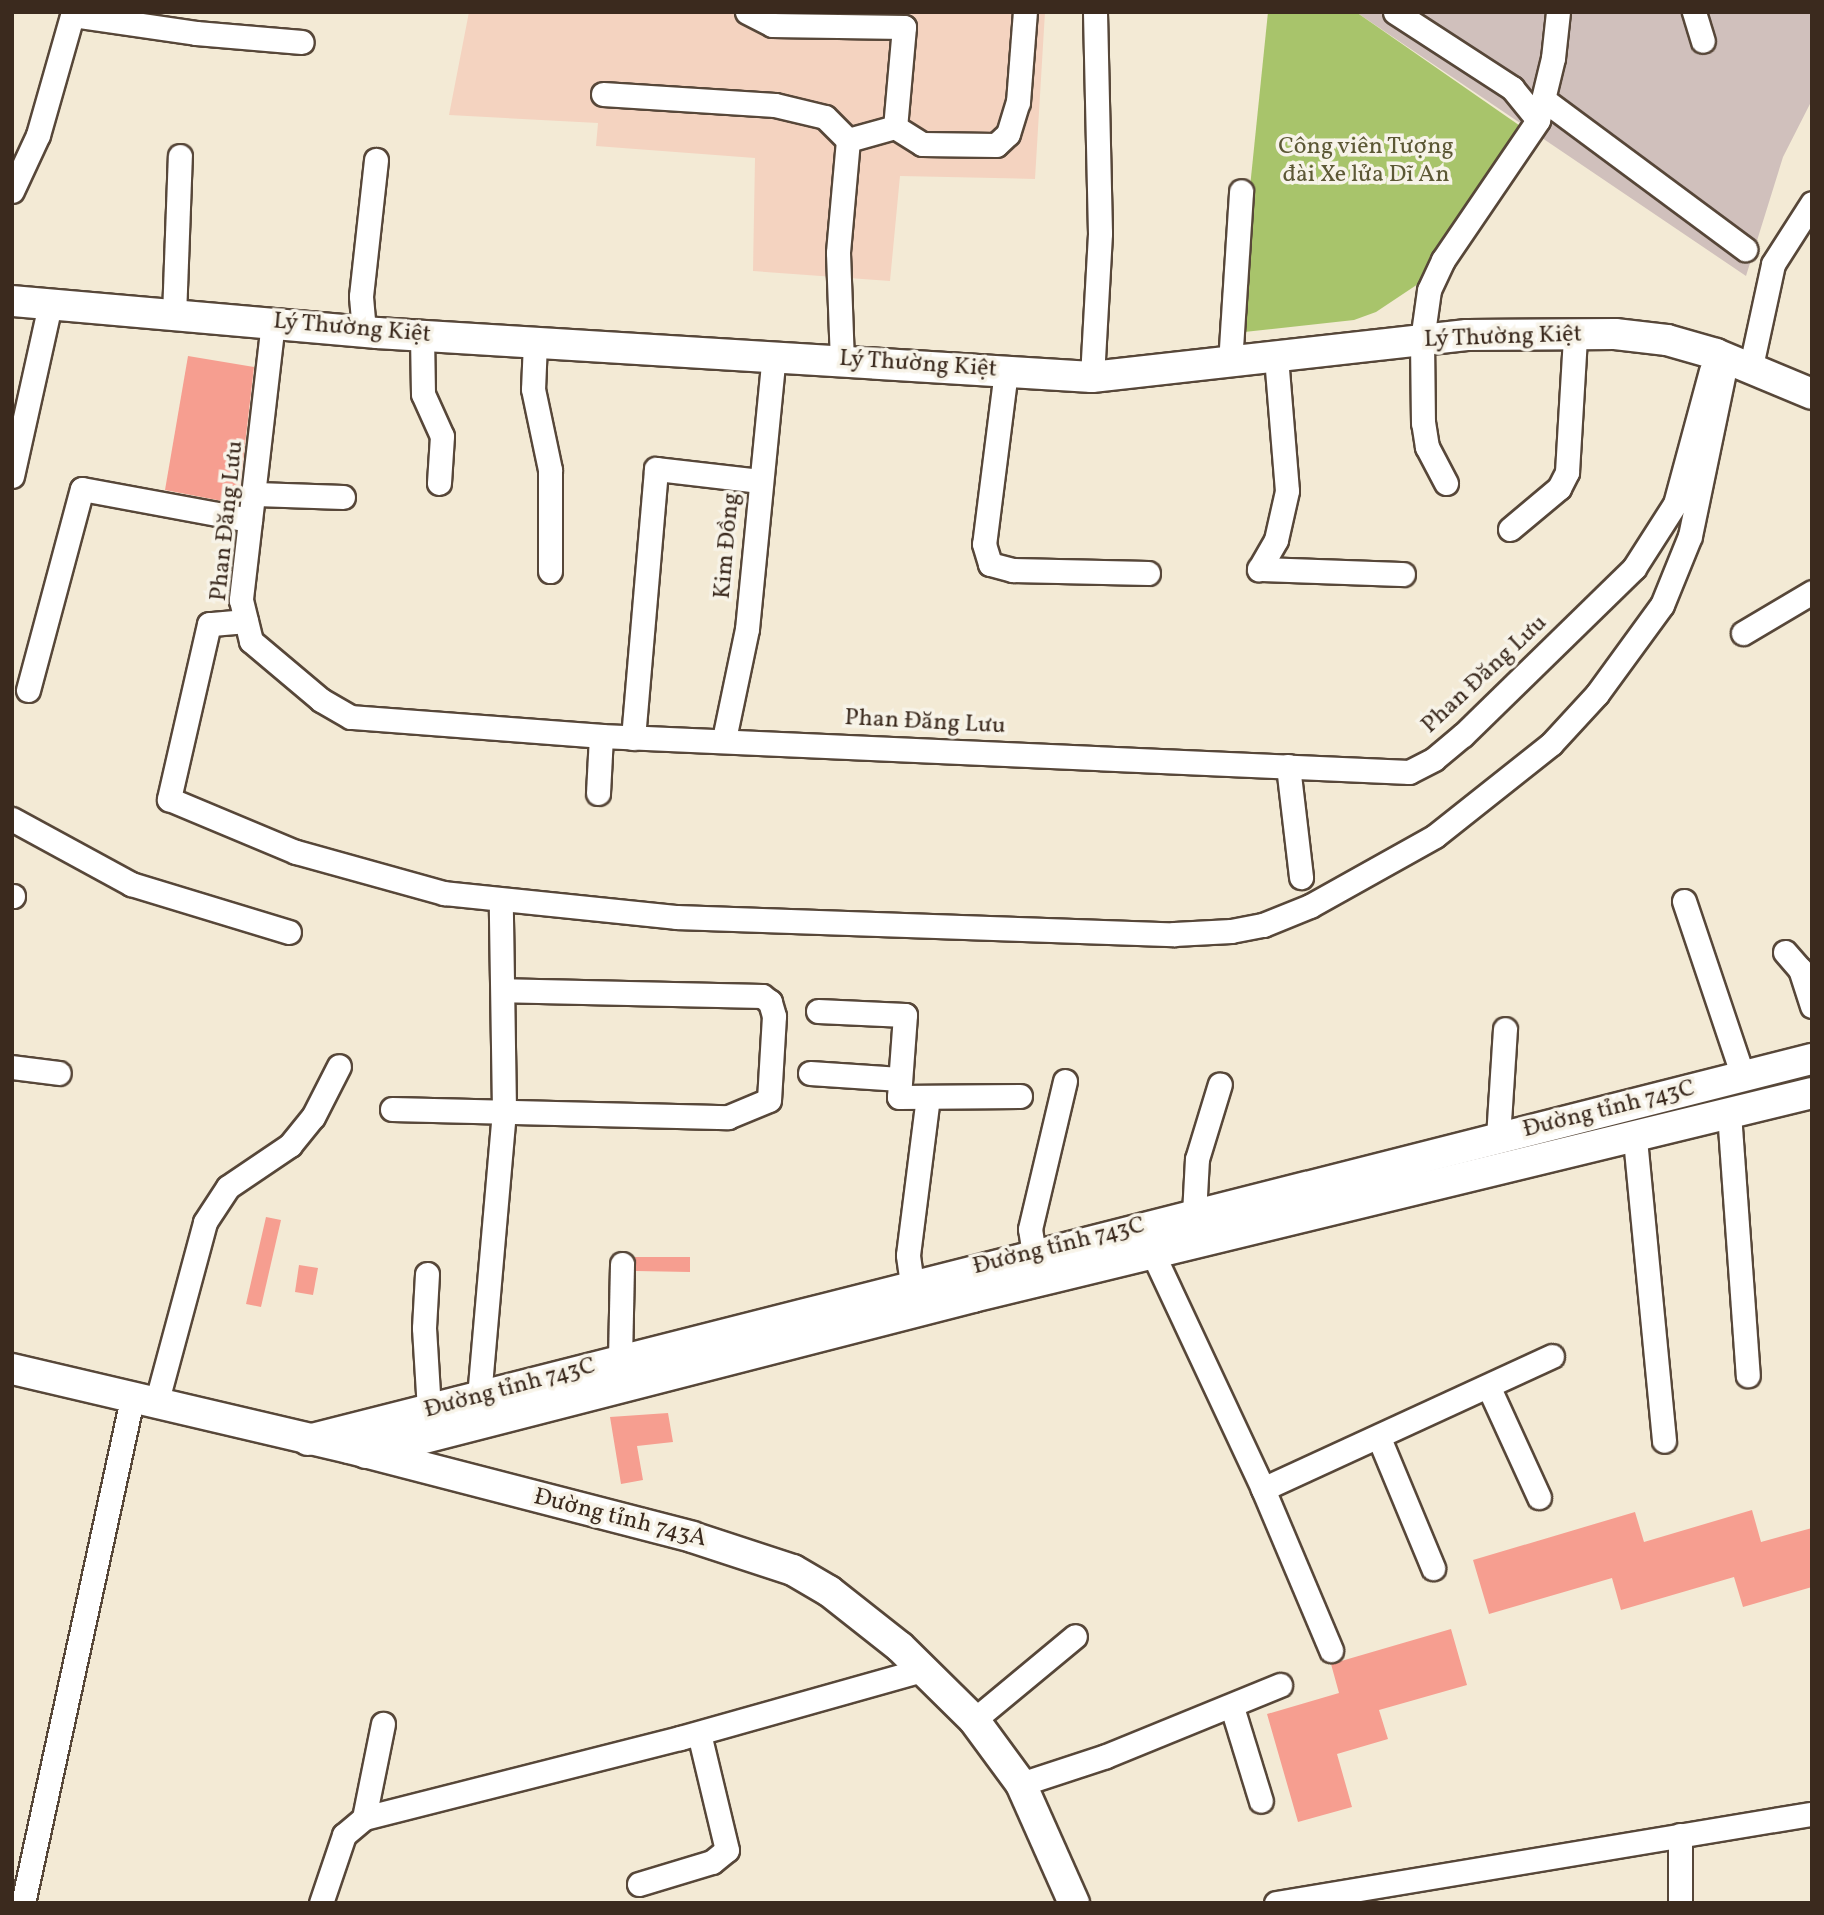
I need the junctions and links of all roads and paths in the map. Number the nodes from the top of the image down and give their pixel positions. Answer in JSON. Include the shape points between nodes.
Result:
{"nodes":[{"id":1,"x":747,"y":12,"type":"edge"},
{"id":2,"x":1026,"y":12,"type":"edge"},
{"id":3,"x":1095,"y":12,"type":"edge"},
{"id":4,"x":1395,"y":12,"type":"edge"},
{"id":5,"x":1558,"y":12,"type":"edge"},
{"id":6,"x":1694,"y":12,"type":"edge"},
{"id":7,"x":73,"y":14,"type":"edge"},
{"id":8,"x":302,"y":41,"type":"dead end"},
{"id":9,"x":1703,"y":41,"type":"dead end"},
{"id":10,"x":603,"y":94,"type":"dead end"},
{"id":11,"x":1541,"y":109,"type":"junction"},
{"id":12,"x":895,"y":127,"type":"junction"},
{"id":13,"x":848,"y":139,"type":"junction"},
{"id":14,"x":180,"y":156,"type":"dead end"},
{"id":15,"x":376,"y":160,"type":"dead end"},
{"id":16,"x":12,"y":191,"type":"edge"},
{"id":17,"x":1241,"y":191,"type":"dead end"},
{"id":18,"x":1812,"y":203,"type":"edge"},
{"id":19,"x":1745,"y":249,"type":"dead end"},
{"id":20,"x":12,"y":301,"type":"edge"},
{"id":21,"x":50,"y":304,"type":"junction"},
{"id":22,"x":174,"y":316,"type":"junction"},
{"id":23,"x":274,"y":322,"type":"junction"},
{"id":24,"x":364,"y":331,"type":"junction"},
{"id":25,"x":422,"y":335,"type":"junction"},
{"id":26,"x":1575,"y":336,"type":"junction"},
{"id":27,"x":1422,"y":340,"type":"junction"},
{"id":28,"x":535,"y":342,"type":"junction"},
{"id":29,"x":774,"y":356,"type":"junction"},
{"id":30,"x":1276,"y":357,"type":"junction"},
{"id":31,"x":1731,"y":359,"type":"junction"},
{"id":32,"x":842,"y":360,"type":"junction"},
{"id":33,"x":1230,"y":362,"type":"junction"},
{"id":34,"x":1006,"y":371,"type":"junction"},
{"id":35,"x":1092,"y":377,"type":"junction"},
{"id":36,"x":1812,"y":394,"type":"edge"},
{"id":37,"x":12,"y":476,"type":"edge"},
{"id":38,"x":759,"y":481,"type":"junction"},
{"id":39,"x":439,"y":483,"type":"dead end"},
{"id":40,"x":1446,"y":483,"type":"dead end"},
{"id":41,"x":256,"y":495,"type":"junction"},
{"id":42,"x":343,"y":497,"type":"dead end"},
{"id":43,"x":250,"y":520,"type":"junction"},
{"id":44,"x":1510,"y":529,"type":"dead end"},
{"id":45,"x":550,"y":571,"type":"dead end"},
{"id":46,"x":1148,"y":573,"type":"dead end"},
{"id":47,"x":1403,"y":574,"type":"dead end"},
{"id":48,"x":1812,"y":592,"type":"edge"},
{"id":49,"x":246,"y":621,"type":"junction"},
{"id":50,"x":1743,"y":632,"type":"dead end"},
{"id":51,"x":27,"y":690,"type":"dead end"},
{"id":52,"x":601,"y":736,"type":"junction"},
{"id":53,"x":633,"y":738,"type":"junction"},
{"id":54,"x":724,"y":738,"type":"junction"},
{"id":55,"x":1288,"y":766,"type":"junction"},
{"id":56,"x":598,"y":793,"type":"dead end"},
{"id":57,"x":12,"y":819,"type":"edge"},
{"id":58,"x":1301,"y":877,"type":"dead end"},
{"id":59,"x":1684,"y":901,"type":"dead end"},
{"id":60,"x":501,"y":910,"type":"dead end"},
{"id":61,"x":289,"y":932,"type":"dead end"},
{"id":62,"x":1785,"y":952,"type":"dead end"},
{"id":63,"x":505,"y":990,"type":"junction"},
{"id":64,"x":1812,"y":1006,"type":"edge"},
{"id":65,"x":818,"y":1011,"type":"dead end"},
{"id":66,"x":1505,"y":1029,"type":"dead end"},
{"id":67,"x":1812,"y":1059,"type":"edge"},
{"id":68,"x":339,"y":1066,"type":"dead end"},
{"id":69,"x":12,"y":1067,"type":"edge"},
{"id":70,"x":59,"y":1073,"type":"dead end"},
{"id":71,"x":810,"y":1073,"type":"dead end"},
{"id":72,"x":1743,"y":1076,"type":"junction"},
{"id":73,"x":900,"y":1079,"type":"junction"},
{"id":74,"x":1065,"y":1082,"type":"dead end"},
{"id":75,"x":1220,"y":1084,"type":"dead end"},
{"id":76,"x":1812,"y":1093,"type":"edge"},
{"id":77,"x":1020,"y":1096,"type":"dead end"},
{"id":78,"x":928,"y":1097,"type":"junction"},
{"id":79,"x":392,"y":1110,"type":"dead end"},
{"id":80,"x":504,"y":1110,"type":"junction"},
{"id":81,"x":1728,"y":1113,"type":"junction"},
{"id":82,"x":1498,"y":1138,"type":"junction"},
{"id":83,"x":1636,"y":1139,"type":"junction"},
{"id":84,"x":1194,"y":1214,"type":"junction"},
{"id":85,"x":1034,"y":1254,"type":"junction"},
{"id":86,"x":1154,"y":1256,"type":"junction"},
{"id":87,"x":622,"y":1264,"type":"dead end"},
{"id":88,"x":427,"y":1273,"type":"dead end"},
{"id":89,"x":912,"y":1284,"type":"junction"},
{"id":90,"x":1552,"y":1356,"type":"dead end"},
{"id":91,"x":620,"y":1360,"type":"junction"},
{"id":92,"x":12,"y":1368,"type":"edge"},
{"id":93,"x":1748,"y":1375,"type":"dead end"},
{"id":94,"x":1489,"y":1388,"type":"junction"},
{"id":95,"x":479,"y":1397,"type":"junction"},
{"id":96,"x":144,"y":1401,"type":"junction"},
{"id":97,"x":424,"y":1419,"type":"junction"},
{"id":98,"x":1379,"y":1438,"type":"junction"},
{"id":99,"x":308,"y":1440,"type":"junction"},
{"id":100,"x":1664,"y":1441,"type":"dead end"},
{"id":101,"x":366,"y":1453,"type":"junction"},
{"id":102,"x":443,"y":1475,"type":"junction"},
{"id":103,"x":1262,"y":1489,"type":"junction"},
{"id":104,"x":1539,"y":1497,"type":"dead end"},
{"id":105,"x":1433,"y":1568,"type":"dead end"},
{"id":106,"x":1074,"y":1636,"type":"dead end"},
{"id":107,"x":1331,"y":1650,"type":"dead end"},
{"id":108,"x":926,"y":1669,"type":"junction"},
{"id":109,"x":1280,"y":1685,"type":"dead end"},
{"id":110,"x":1232,"y":1707,"type":"junction"},
{"id":111,"x":974,"y":1720,"type":"junction"},
{"id":112,"x":383,"y":1724,"type":"dead end"},
{"id":113,"x":699,"y":1733,"type":"junction"},
{"id":114,"x":1021,"y":1784,"type":"junction"},
{"id":115,"x":1261,"y":1801,"type":"dead end"},
{"id":116,"x":1810,"y":1814,"type":"edge"},
{"id":117,"x":364,"y":1818,"type":"junction"},
{"id":118,"x":1680,"y":1835,"type":"junction"},
{"id":119,"x":639,"y":1884,"type":"dead end"},
{"id":120,"x":1343,"y":1897,"type":"edge"},
{"id":121,"x":23,"y":1903,"type":"edge"},
{"id":122,"x":321,"y":1903,"type":"edge"},
{"id":123,"x":1074,"y":1903,"type":"edge"},
{"id":124,"x":1276,"y":1903,"type":"edge"},
{"id":125,"x":1680,"y":1903,"type":"edge"}],
"edges":[{"from":1,"to":12,"type":"street","via":[[772,25],[904,27]]},
{"from":2,"to":12,"type":"street","via":[[1018,102],[1008,134],[996,145],[922,144]]},
{"from":3,"to":35,"type":"street","via":[[1100,233]]},
{"from":4,"to":11,"type":"street"},
{"from":5,"to":11,"type":"street"},
{"from":6,"to":9,"type":"street"},
{"from":7,"to":8,"type":"street","via":[[196,33]]},
{"from":7,"to":16,"type":"street","via":[[38,135]]},
{"from":10,"to":13,"type":"street","via":[[775,105],[825,117]]},
{"from":11,"to":19,"type":"street"},
{"from":11,"to":27,"type":"street","via":[[1443,260],[1429,290]]},
{"from":12,"to":13,"type":"street"},
{"from":13,"to":32,"type":"street","via":[[838,253]]},
{"from":14,"to":22,"type":"street"},
{"from":15,"to":24,"type":"street","via":[[361,296]]},
{"from":17,"to":33,"type":"street"},
{"from":18,"to":31,"type":"street","via":[[1773,264]]},
{"from":20,"to":21,"type":"main road","name":"Lý Thường Kiệt"},
{"from":21,"to":22,"type":"main road","name":"Lý Thường Kiệt"},
{"from":21,"to":37,"type":"street"},
{"from":22,"to":23,"type":"main road","name":"Lý Thường Kiệt"},
{"from":23,"to":24,"type":"main road","name":"Lý Thường Kiệt"},
{"from":23,"to":41,"type":"street","name":"Phan Đăng Lưu"},
{"from":24,"to":25,"type":"main road","name":"Lý Thường Kiệt"},
{"from":25,"to":28,"type":"main road","name":"Lý Thường Kiệt"},
{"from":25,"to":39,"type":"street","via":[[423,394],[442,436]]},
{"from":26,"to":27,"type":"main road","name":"Lý Thường Kiệt","via":[[1518,332]]},
{"from":26,"to":31,"type":"main road","name":"Lý Thường Kiệt","via":[[1667,340]]},
{"from":26,"to":44,"type":"street","via":[[1567,472],[1559,488]]},
{"from":27,"to":30,"type":"main road","name":"Lý Thường Kiệt"},
{"from":27,"to":40,"type":"street","via":[[1420,390],[1427,447]]},
{"from":28,"to":29,"type":"main road","name":"Lý Thường Kiệt"},
{"from":28,"to":45,"type":"street","via":[[533,389],[550,470]]},
{"from":29,"to":32,"type":"main road","name":"Lý Thường Kiệt"},
{"from":29,"to":38,"type":"street","name":"Kim Đồng"},
{"from":30,"to":33,"type":"main road","name":"Lý Thường Kiệt"},
{"from":30,"to":47,"type":"street","via":[[1287,491],[1276,540],[1259,569]]},
{"from":31,"to":36,"type":"main road","name":"Lý Thường Kiệt"},
{"from":31,"to":49,"type":"street","via":[[1690,536],[1648,627],[1551,744],[1435,836],[1360,881],[1264,925],[1174,934],[676,917],[444,893],[296,852],[174,804],[169,798],[208,627],[218,620]]},
{"from":31,"to":55,"type":"street","name":"Phan Đăng Lưu","via":[[1675,504],[1634,568],[1498,704],[1434,759],[1409,772]]},
{"from":32,"to":34,"type":"main road","name":"Lý Thường Kiệt"},
{"from":33,"to":35,"type":"main road","name":"Lý Thường Kiệt"},
{"from":34,"to":35,"type":"main road","name":"Lý Thường Kiệt"},
{"from":34,"to":46,"type":"street","via":[[984,544],[990,564],[1013,570]]},
{"from":38,"to":53,"type":"street","via":[[656,469]]},
{"from":38,"to":54,"type":"street","name":"Kim Đồng","via":[[747,629]]},
{"from":41,"to":42,"type":"street"},
{"from":41,"to":43,"type":"street","name":"Phan Đăng Lưu"},
{"from":43,"to":49,"type":"street","name":"Phan Đăng Lưu","via":[[241,600]]},
{"from":43,"to":51,"type":"street","via":[[82,489]]},
{"from":48,"to":50,"type":"street"},
{"from":49,"to":52,"type":"street","name":"Phan Đăng Lưu","via":[[251,641],[321,699],[351,717]]},
{"from":52,"to":53,"type":"street","name":"Phan Đăng Lưu"},
{"from":52,"to":56,"type":"street"},
{"from":53,"to":54,"type":"street","name":"Phan Đăng Lưu"},
{"from":54,"to":55,"type":"street","name":"Phan Đăng Lưu"},
{"from":55,"to":58,"type":"street"},
{"from":57,"to":61,"type":"street","via":[[131,884]]},
{"from":59,"to":72,"type":"street"},
{"from":60,"to":63,"type":"street"},
{"from":62,"to":64,"type":"street","via":[[1800,969]]},
{"from":63,"to":80,"type":"street"},
{"from":63,"to":80,"type":"street","via":[[762,996],[771,1002],[774,1016],[769,1100],[728,1117]]},
{"from":65,"to":73,"type":"street","via":[[905,1015]]},
{"from":66,"to":82,"type":"street"},
{"from":67,"to":72,"type":"main road","name":"Đường tỉnh 743C"},
{"from":68,"to":96,"type":"street","via":[[313,1117],[290,1144],[228,1187],[205,1222]]},
{"from":69,"to":70,"type":"street"},
{"from":71,"to":73,"type":"street"},
{"from":72,"to":82,"type":"main road","name":"Đường tỉnh 743C"},
{"from":73,"to":78,"type":"street","via":[[899,1097]]},
{"from":74,"to":85,"type":"street","via":[[1030,1229]]},
{"from":75,"to":84,"type":"street","via":[[1197,1159]]},
{"from":76,"to":81,"type":"main road","name":"Đường tỉnh 743C"},
{"from":77,"to":78,"type":"street"},
{"from":78,"to":89,"type":"street","via":[[908,1255]]},
{"from":79,"to":80,"type":"street"},
{"from":80,"to":95,"type":"street"},
{"from":81,"to":83,"type":"main road","name":"Đường tỉnh 743C"},
{"from":81,"to":93,"type":"street"},
{"from":82,"to":84,"type":"main road","name":"Đường tỉnh 743C"},
{"from":83,"to":86,"type":"main road","name":"Đường tỉnh 743C"},
{"from":83,"to":100,"type":"street"},
{"from":84,"to":85,"type":"main road","name":"Đường tỉnh 743C"},
{"from":85,"to":89,"type":"main road","name":"Đường tỉnh 743C"},
{"from":86,"to":97,"type":"main road","name":"Đường tỉnh 743C"},
{"from":86,"to":103,"type":"street"},
{"from":87,"to":91,"type":"street"},
{"from":88,"to":97,"type":"street"},
{"from":89,"to":91,"type":"main road","name":"Đường tỉnh 743C"},
{"from":90,"to":94,"type":"street"},
{"from":91,"to":95,"type":"main road","name":"Đường tỉnh 743C"},
{"from":92,"to":96,"type":"main road","name":"Đường tỉnh 743A"},
{"from":94,"to":98,"type":"street"},
{"from":94,"to":104,"type":"street"},
{"from":95,"to":97,"type":"main road","name":"Đường tỉnh 743C"},
{"from":96,"to":99,"type":"main road","name":"Đường tỉnh 743A"},
{"from":96,"to":121,"type":"street"},
{"from":97,"to":99,"type":"main road","name":"Đường tỉnh 743C"},
{"from":97,"to":101,"type":"main road","name":"Đường tỉnh 743C"},
{"from":97,"to":102,"type":"main road"},
{"from":98,"to":103,"type":"street"},
{"from":98,"to":105,"type":"street"},
{"from":99,"to":101,"type":"main road","name":"Đường tỉnh 743A"},
{"from":101,"to":102,"type":"main road","name":"Đường tỉnh 743A"},
{"from":102,"to":108,"type":"main road","name":"Đường tỉnh 743A","via":[[692,1537],[793,1570],[830,1591]]},
{"from":103,"to":107,"type":"street"},
{"from":106,"to":111,"type":"street"},
{"from":108,"to":111,"type":"main road","name":"Đường tỉnh 743A"},
{"from":108,"to":113,"type":"street"},
{"from":109,"to":110,"type":"street"},
{"from":110,"to":114,"type":"street"},
{"from":110,"to":115,"type":"street"},
{"from":111,"to":114,"type":"main road","name":"Đường tỉnh 743A"},
{"from":112,"to":117,"type":"street"},
{"from":113,"to":117,"type":"street"},
{"from":113,"to":119,"type":"street","via":[[727,1850],[712,1862]]},
{"from":114,"to":123,"type":"main road","name":"Đường tỉnh 743A"},
{"from":116,"to":118,"type":"street"},
{"from":117,"to":122,"type":"street","via":[[344,1835]]},
{"from":118,"to":120,"type":"street"},
{"from":118,"to":125,"type":"street"},
{"from":120,"to":124,"type":"street"}]}
